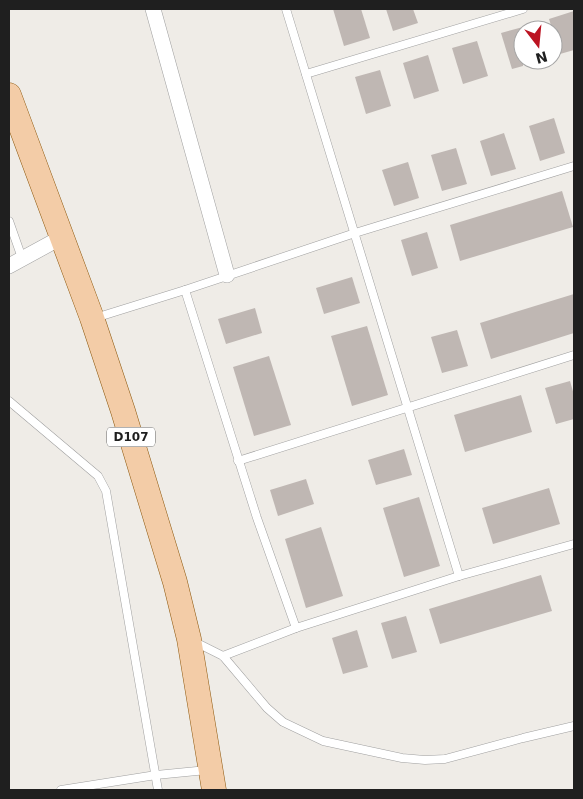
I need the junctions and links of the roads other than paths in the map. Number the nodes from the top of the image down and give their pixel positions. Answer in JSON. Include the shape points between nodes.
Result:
{"nodes":[{"id":1,"x":153,"y":9,"type":"edge"},
{"id":2,"x":286,"y":9,"type":"edge"},
{"id":3,"x":523,"y":9,"type":"edge"},
{"id":4,"x":306,"y":74,"type":"junction"},
{"id":5,"x":9,"y":95,"type":"edge"},
{"id":6,"x":574,"y":166,"type":"edge"},
{"id":7,"x":9,"y":221,"type":"edge"},
{"id":8,"x":354,"y":233,"type":"junction"},
{"id":9,"x":62,"y":237,"type":"junction"},
{"id":10,"x":22,"y":258,"type":"junction"},
{"id":11,"x":9,"y":266,"type":"edge"},
{"id":12,"x":228,"y":275,"type":"junction"},
{"id":13,"x":185,"y":290,"type":"junction"},
{"id":14,"x":92,"y":318,"type":"junction"},
{"id":15,"x":574,"y":355,"type":"edge"},
{"id":16,"x":9,"y":402,"type":"edge"},
{"id":17,"x":408,"y":406,"type":"junction"},
{"id":18,"x":238,"y":461,"type":"junction"},
{"id":19,"x":574,"y":544,"type":"edge"},
{"id":20,"x":459,"y":576,"type":"junction"},
{"id":21,"x":296,"y":628,"type":"junction"},
{"id":22,"x":189,"y":639,"type":"junction"},
{"id":23,"x":223,"y":656,"type":"junction"},
{"id":24,"x":574,"y":726,"type":"edge"},
{"id":25,"x":156,"y":775,"type":"junction"},
{"id":26,"x":213,"y":780,"type":"edge"},
{"id":27,"x":61,"y":790,"type":"edge"},
{"id":28,"x":158,"y":790,"type":"edge"}],
"edges":[{"from":1,"to":12,"type":"street"},
{"from":2,"to":4,"type":"lane"},
{"from":3,"to":4,"type":"lane"},
{"from":4,"to":8,"type":"lane"},
{"from":5,"to":9,"type":"main road","number":"D107"},
{"from":6,"to":8,"type":"lane"},
{"from":7,"to":10,"type":"lane"},
{"from":8,"to":12,"type":"lane"},
{"from":8,"to":17,"type":"lane"},
{"from":9,"to":10,"type":"street"},
{"from":9,"to":14,"type":"main road","number":"D107"},
{"from":10,"to":11,"type":"street"},
{"from":12,"to":13,"type":"lane"},
{"from":13,"to":14,"type":"lane"},
{"from":13,"to":18,"type":"lane"},
{"from":14,"to":22,"type":"main road","number":"D107","via":[[126,420]]},
{"from":15,"to":17,"type":"lane"},
{"from":16,"to":25,"type":"lane","via":[[98,476],[106,491]]},
{"from":17,"to":18,"type":"lane"},
{"from":17,"to":20,"type":"lane"},
{"from":18,"to":21,"type":"lane"},
{"from":19,"to":20,"type":"lane"},
{"from":20,"to":21,"type":"lane"},
{"from":21,"to":23,"type":"lane"},
{"from":22,"to":23,"type":"lane"},
{"from":22,"to":26,"type":"main road","number":"D107"},
{"from":23,"to":24,"type":"lane","via":[[283,722],[323,741],[402,758],[445,758]]},
{"from":25,"to":26,"type":"lane"},
{"from":25,"to":27,"type":"lane"},
{"from":25,"to":28,"type":"lane"}]}
